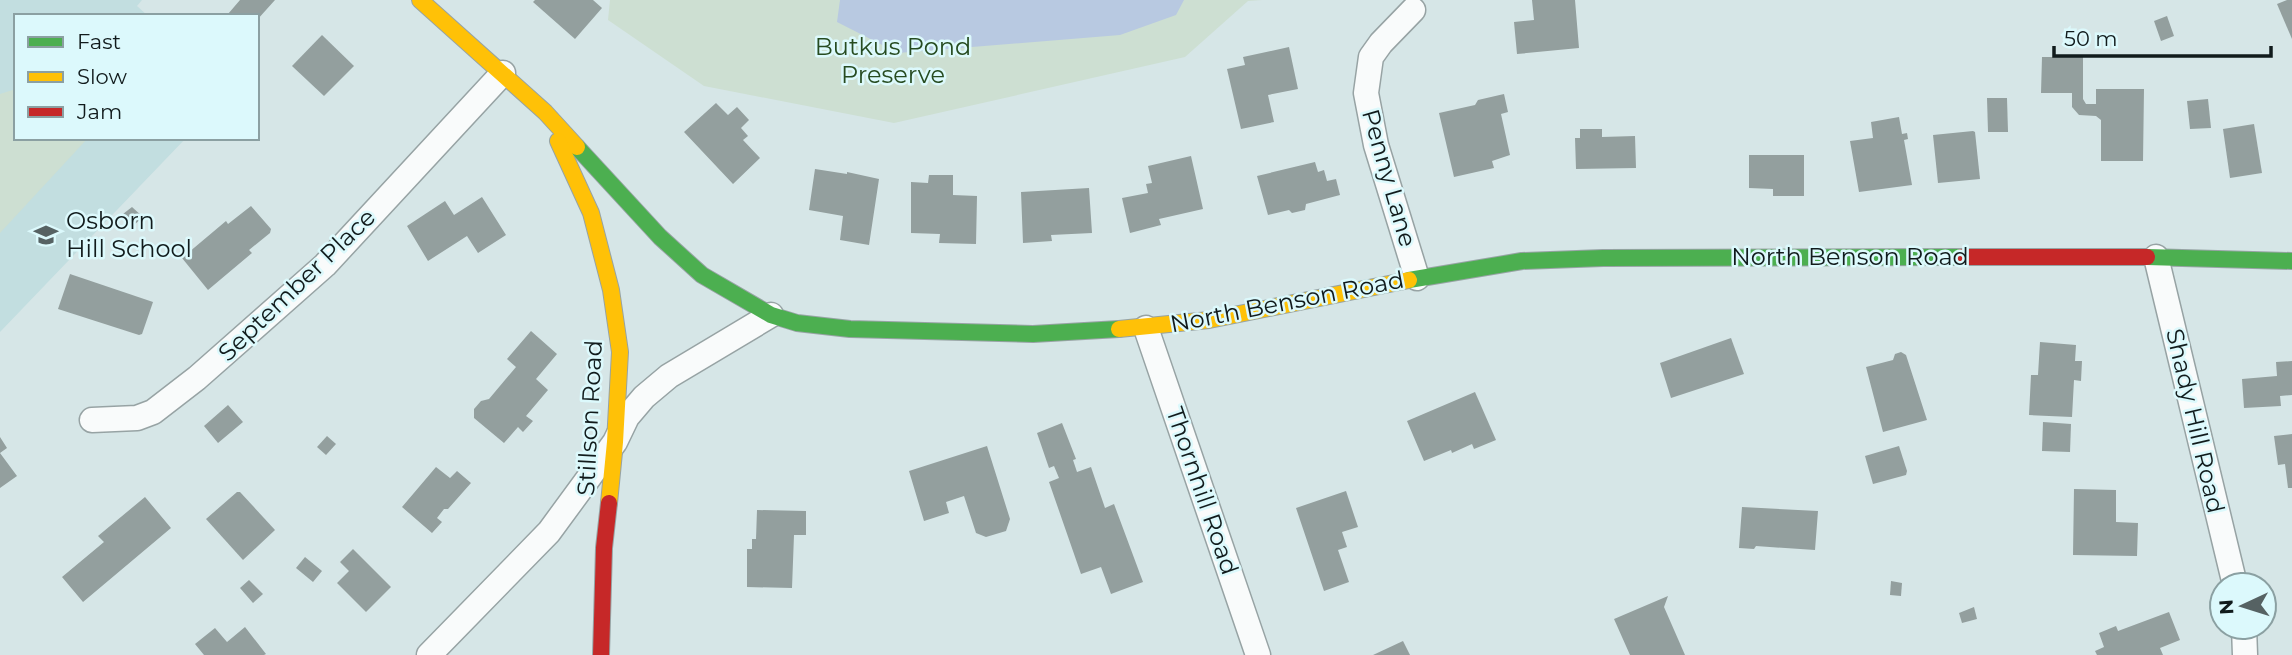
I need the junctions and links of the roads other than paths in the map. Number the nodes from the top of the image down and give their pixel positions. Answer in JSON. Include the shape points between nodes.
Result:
{"nodes":[{"id":1,"x":420,"y":0,"type":"edge"},
{"id":2,"x":1413,"y":10,"type":"dead end"},
{"id":3,"x":503,"y":73,"type":"junction"},
{"id":4,"x":545,"y":112,"type":"junction"},
{"id":5,"x":2156,"y":257,"type":"junction"},
{"id":6,"x":2292,"y":261,"type":"edge"},
{"id":7,"x":1417,"y":278,"type":"junction"},
{"id":8,"x":771,"y":316,"type":"junction"},
{"id":9,"x":1146,"y":328,"type":"junction"},
{"id":10,"x":92,"y":420,"type":"dead end"},
{"id":11,"x":615,"y":442,"type":"junction"},
{"id":12,"x":2232,"y":571,"type":"edge"},
{"id":13,"x":429,"y":655,"type":"edge"},
{"id":14,"x":601,"y":655,"type":"edge"},
{"id":15,"x":1258,"y":655,"type":"edge"}],
"edges":[{"from":1,"to":3,"type":"main road","name":"Stillson Road"},
{"from":2,"to":7,"type":"street","name":"Penny Lane","via":[[1371,57],[1366,93],[1376,145]]},
{"from":3,"to":4,"type":"main road","name":"Stillson Road"},
{"from":3,"to":10,"type":"street","name":"September Place","via":[[325,265],[197,378],[153,412],[138,418]]},
{"from":4,"to":8,"type":"main road","name":"Stillson Road","via":[[660,237],[702,275]]},
{"from":4,"to":11,"type":"main road","name":"Stillson Road","via":[[591,213],[611,290],[620,352]]},
{"from":5,"to":6,"type":"main road","name":"North Benson Road"},
{"from":5,"to":7,"type":"main road","name":"North Benson Road","via":[[1603,258],[1522,261]]},
{"from":5,"to":12,"type":"street","name":"Shady Hill Road"},
{"from":7,"to":9,"type":"main road","name":"North Benson Road","via":[[1276,308]]},
{"from":8,"to":9,"type":"main road","name":"North Benson Road","via":[[863,330],[1032,334]]},
{"from":8,"to":11,"type":"street","via":[[668,376],[627,417]]},
{"from":9,"to":15,"type":"street","name":"Thornhill Road"},
{"from":11,"to":13,"type":"street","via":[[549,532]]},
{"from":11,"to":14,"type":"main road","name":"Stillson Road","via":[[604,548]]}]}
